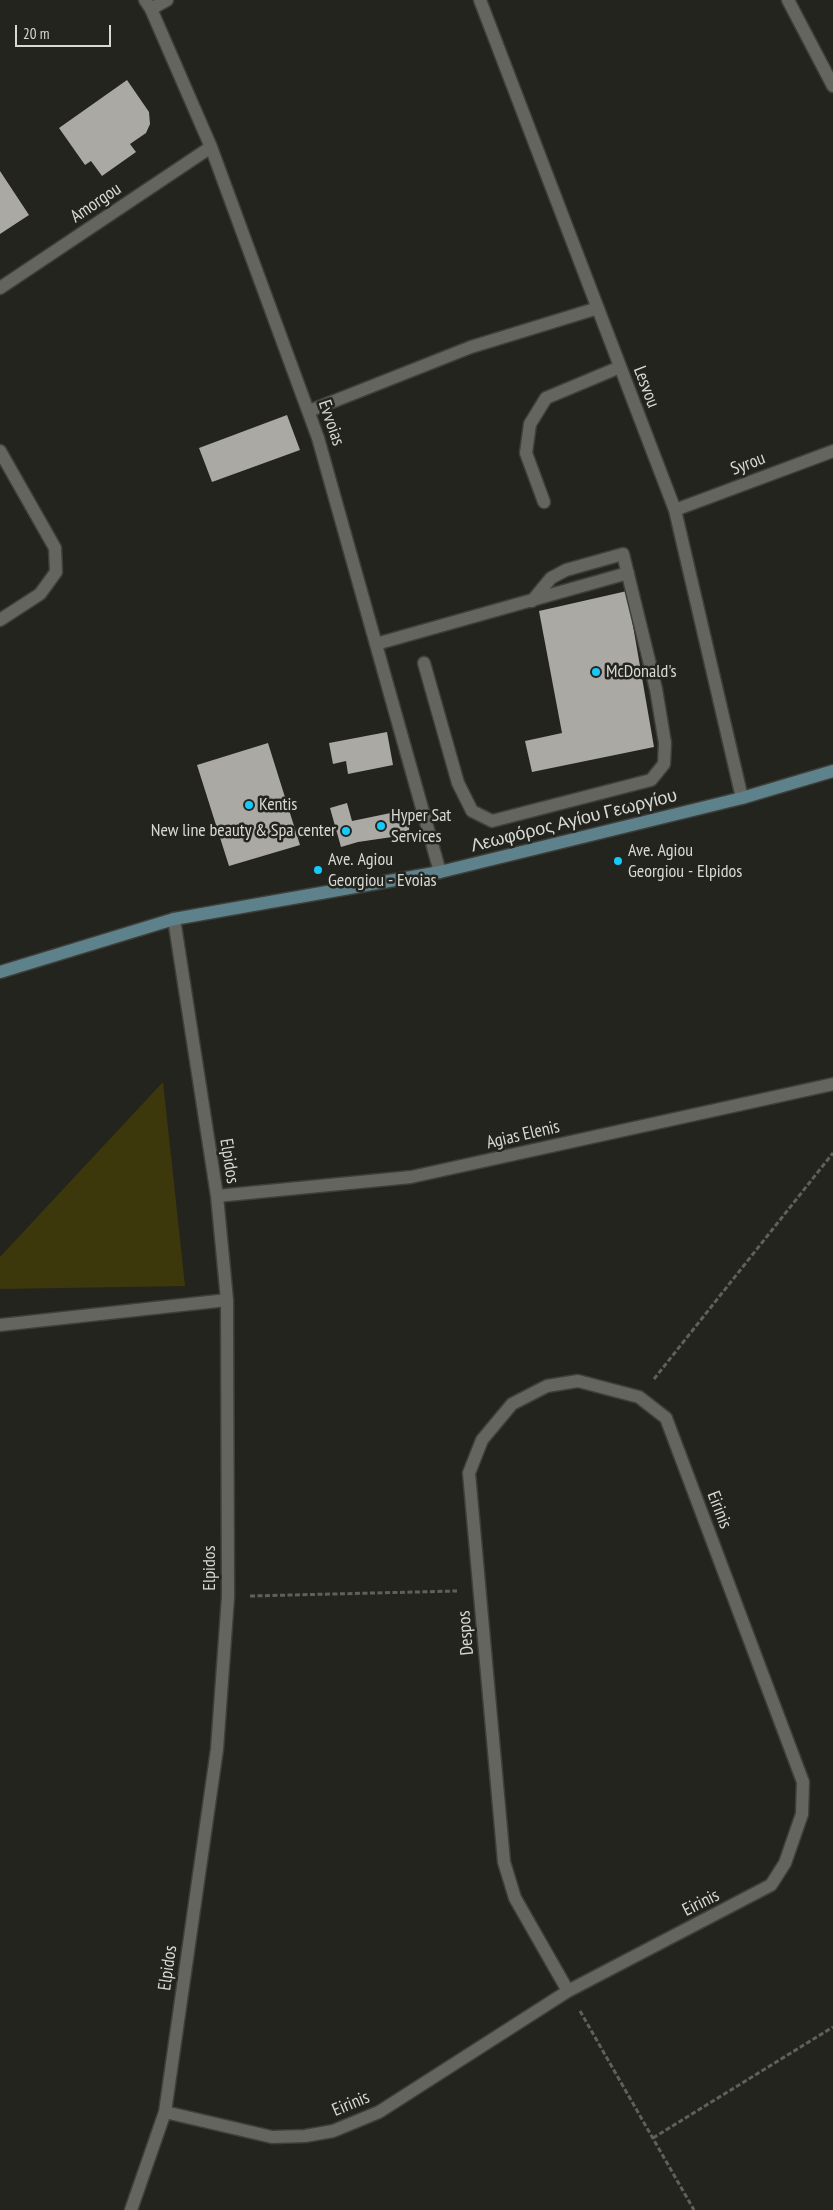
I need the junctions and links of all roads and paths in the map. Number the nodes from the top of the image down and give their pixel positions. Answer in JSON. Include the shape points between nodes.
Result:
{"nodes":[{"id":1,"x":167,"y":0,"type":"edge"},
{"id":2,"x":480,"y":0,"type":"edge"},
{"id":3,"x":788,"y":0,"type":"edge"},
{"id":4,"x":148,"y":5,"type":"edge"},
{"id":5,"x":833,"y":86,"type":"edge"},
{"id":6,"x":211,"y":147,"type":"junction"},
{"id":7,"x":0,"y":288,"type":"edge"},
{"id":8,"x":598,"y":308,"type":"junction"},
{"id":9,"x":620,"y":367,"type":"junction"},
{"id":10,"x":309,"y":412,"type":"junction"},
{"id":11,"x":0,"y":451,"type":"edge"},
{"id":12,"x":833,"y":451,"type":"edge"},
{"id":13,"x":544,"y":502,"type":"dead end"},
{"id":14,"x":674,"y":510,"type":"junction"},
{"id":15,"x":628,"y":574,"type":"junction"},
{"id":16,"x":532,"y":600,"type":"junction"},
{"id":17,"x":0,"y":620,"type":"edge"},
{"id":18,"x":376,"y":644,"type":"junction"},
{"id":19,"x":424,"y":663,"type":"dead end"},
{"id":20,"x":833,"y":771,"type":"edge"},
{"id":21,"x":742,"y":798,"type":"junction"},
{"id":22,"x":440,"y":872,"type":"junction"},
{"id":23,"x":174,"y":920,"type":"junction"},
{"id":24,"x":0,"y":972,"type":"edge"},
{"id":25,"x":833,"y":1084,"type":"edge"},
{"id":26,"x":833,"y":1153,"type":"edge"},
{"id":27,"x":217,"y":1196,"type":"junction"},
{"id":28,"x":227,"y":1300,"type":"junction"},
{"id":29,"x":0,"y":1325,"type":"edge"},
{"id":30,"x":639,"y":1397,"type":"junction"},
{"id":31,"x":480,"y":1591,"type":"junction"},
{"id":32,"x":228,"y":1597,"type":"junction"},
{"id":33,"x":568,"y":1991,"type":"junction"},
{"id":34,"x":833,"y":2026,"type":"edge"},
{"id":35,"x":165,"y":2112,"type":"junction"},
{"id":36,"x":653,"y":2138,"type":"junction"},
{"id":37,"x":131,"y":2210,"type":"edge"},
{"id":38,"x":694,"y":2210,"type":"edge"}],
"edges":[{"from":1,"to":4,"type":"street"},
{"from":2,"to":8,"type":"street","name":"Lesvou"},
{"from":3,"to":5,"type":"street"},
{"from":4,"to":6,"type":"street","name":"Evvoias"},
{"from":6,"to":7,"type":"street","name":"Amorgou"},
{"from":6,"to":10,"type":"street","name":"Evvoias"},
{"from":8,"to":9,"type":"street","name":"Lesvou"},
{"from":8,"to":10,"type":"street","via":[[472,347]]},
{"from":9,"to":13,"type":"street","via":[[546,398],[530,424],[526,453]]},
{"from":9,"to":14,"type":"street","name":"Lesvou"},
{"from":10,"to":18,"type":"street","name":"Evvoias"},
{"from":11,"to":17,"type":"street","via":[[55,548],[56,572],[40,594]]},
{"from":12,"to":14,"type":"street","name":"Syrou"},
{"from":14,"to":21,"type":"street","name":"Lesvou"},
{"from":15,"to":16,"type":"street"},
{"from":15,"to":16,"type":"street","via":[[623,554],[566,570],[551,578]]},
{"from":15,"to":19,"type":"street","via":[[656,689],[665,743],[664,764],[650,780],[492,821],[472,811],[458,783]]},
{"from":16,"to":18,"type":"street"},
{"from":18,"to":22,"type":"street","name":"Evvoias"},
{"from":20,"to":21,"type":"main road","name":"Λεωφόρος Αγίου Γεωργίου"},
{"from":21,"to":22,"type":"main road","name":"Λεωφόρος Αγίου Γεωργίου"},
{"from":22,"to":23,"type":"main road","name":"Λεωφόρος Αγίου Γεωργίου"},
{"from":23,"to":24,"type":"main road","name":"Λεωφόρος Αγίου Γεωργίου"},
{"from":23,"to":27,"type":"street","name":"Elpidos"},
{"from":25,"to":27,"type":"street","name":"Agias Elenis","via":[[411,1177]]},
{"from":26,"to":30,"type":"path"},
{"from":27,"to":28,"type":"street","name":"Elpidos"},
{"from":28,"to":29,"type":"street"},
{"from":28,"to":32,"type":"street","name":"Elpidos"},
{"from":30,"to":31,"type":"street","name":"Despos","via":[[578,1381],[547,1386],[512,1404],[482,1440],[469,1472]]},
{"from":30,"to":33,"type":"street","name":"Eirinis","via":[[666,1418],[802,1782],[802,1814],[785,1863],[771,1885]]},
{"from":31,"to":32,"type":"path"},
{"from":31,"to":33,"type":"street","name":"Despos","via":[[504,1862],[516,1898]]},
{"from":32,"to":35,"type":"street","name":"Elpidos","via":[[217,1748]]},
{"from":33,"to":35,"type":"street","name":"Eirinis","via":[[379,2112],[333,2131],[272,2137]]},
{"from":33,"to":36,"type":"path"},
{"from":34,"to":36,"type":"path"},
{"from":35,"to":37,"type":"street","name":"Elpidos"},
{"from":36,"to":38,"type":"path"}]}
